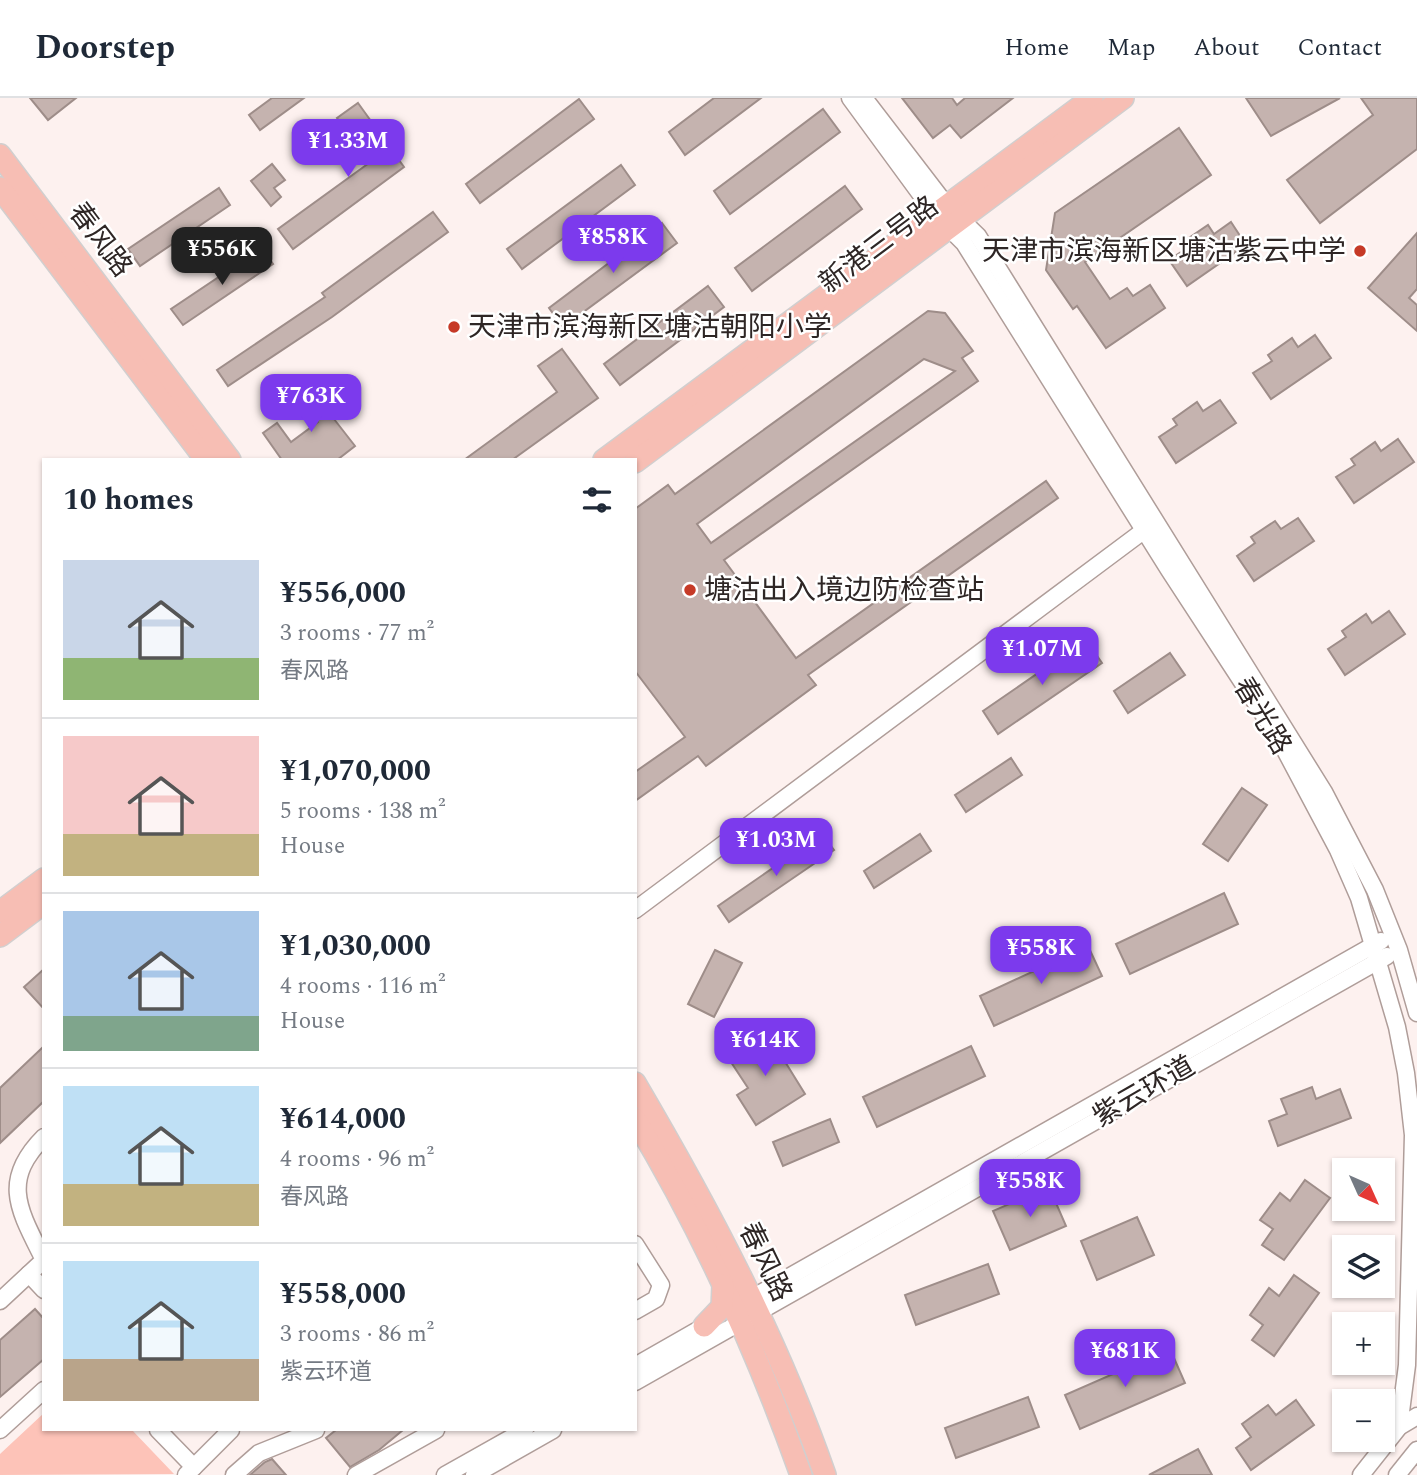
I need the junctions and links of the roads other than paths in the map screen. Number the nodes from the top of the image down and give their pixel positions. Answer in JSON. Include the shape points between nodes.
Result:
{"nodes":[{"id":1,"x":850,"y":98,"type":"edge"},
{"id":2,"x":864,"y":98,"type":"edge"},
{"id":3,"x":1092,"y":98,"type":"edge"},
{"id":4,"x":1123,"y":98,"type":"edge"},
{"id":5,"x":0,"y":155,"type":"edge"},
{"id":6,"x":0,"y":188,"type":"edge"},
{"id":7,"x":949,"y":217,"type":"junction"},
{"id":8,"x":204,"y":458,"type":"edge"},
{"id":9,"x":228,"y":458,"type":"edge"},
{"id":10,"x":607,"y":458,"type":"edge"},
{"id":11,"x":637,"y":460,"type":"edge"},
{"id":12,"x":1150,"y":526,"type":"junction"},
{"id":13,"x":42,"y":880,"type":"edge"},
{"id":14,"x":42,"y":905,"type":"edge"},
{"id":15,"x":637,"y":909,"type":"edge"},
{"id":16,"x":0,"y":912,"type":"edge"},
{"id":17,"x":0,"y":936,"type":"edge"},
{"id":18,"x":1396,"y":943,"type":"junction"},
{"id":19,"x":1376,"y":952,"type":"junction"},
{"id":20,"x":1417,"y":1013,"type":"edge"},
{"id":21,"x":637,"y":1086,"type":"edge"},
{"id":22,"x":637,"y":1122,"type":"edge"},
{"id":23,"x":42,"y":1139,"type":"edge"},
{"id":24,"x":637,"y":1247,"type":"edge"},
{"id":25,"x":42,"y":1256,"type":"edge"},
{"id":26,"x":42,"y":1262,"type":"edge"},
{"id":27,"x":29,"y":1274,"type":"junction"},
{"id":28,"x":731,"y":1277,"type":"junction"},
{"id":29,"x":42,"y":1288,"type":"edge"},
{"id":30,"x":0,"y":1301,"type":"edge"},
{"id":31,"x":744,"y":1309,"type":"junction"},
{"id":32,"x":637,"y":1310,"type":"edge"},
{"id":33,"x":706,"y":1333,"type":"junction"},
{"id":34,"x":637,"y":1365,"type":"edge"},
{"id":35,"x":637,"y":1381,"type":"edge"},
{"id":36,"x":42,"y":1392,"type":"edge"},
{"id":37,"x":1417,"y":1416,"type":"edge"},
{"id":38,"x":1399,"y":1427,"type":"junction"},
{"id":39,"x":0,"y":1430,"type":"edge"},
{"id":40,"x":161,"y":1431,"type":"edge"},
{"id":41,"x":230,"y":1431,"type":"edge"},
{"id":42,"x":314,"y":1431,"type":"edge"},
{"id":43,"x":434,"y":1431,"type":"edge"},
{"id":44,"x":523,"y":1431,"type":"edge"},
{"id":45,"x":551,"y":1431,"type":"edge"},
{"id":46,"x":1417,"y":1450,"type":"edge"},
{"id":47,"x":190,"y":1471,"type":"edge"},
{"id":48,"x":234,"y":1475,"type":"edge"},
{"id":49,"x":356,"y":1475,"type":"edge"},
{"id":50,"x":445,"y":1475,"type":"edge"},
{"id":51,"x":474,"y":1475,"type":"edge"},
{"id":52,"x":801,"y":1475,"type":"edge"},
{"id":53,"x":825,"y":1475,"type":"edge"},
{"id":54,"x":1361,"y":1475,"type":"edge"},
{"id":55,"x":1397,"y":1475,"type":"edge"}],
"edges":[{"from":1,"to":7,"type":"street","name":"春光路"},
{"from":2,"to":7,"type":"street","name":"春光路"},
{"from":3,"to":7,"type":"main road","name":"新港三号路"},
{"from":4,"to":7,"type":"main road","name":"新港三号路"},
{"from":5,"to":9,"type":"main road","name":"春风路"},
{"from":6,"to":8,"type":"main road","name":"春风路"},
{"from":7,"to":10,"type":"main road","name":"新港三号路"},
{"from":7,"to":11,"type":"main road","name":"新港三号路"},
{"from":7,"to":12,"type":"street","name":"春光路"},
{"from":12,"to":15,"type":"street"},
{"from":12,"to":18,"type":"street","name":"春光路","via":[[1324,792],[1375,890]]},
{"from":12,"to":19,"type":"street","name":"春光路","via":[[1278,737],[1338,850]]},
{"from":13,"to":16,"type":"main road"},
{"from":14,"to":17,"type":"main road"},
{"from":18,"to":19,"type":"street","name":"紫云环道"},
{"from":18,"to":20,"type":"street","name":"春光路"},
{"from":19,"to":31,"type":"street","name":"紫云环道"},
{"from":19,"to":38,"type":"street","name":"春光路","via":[[1406,1073],[1413,1135],[1407,1365]]},
{"from":21,"to":28,"type":"main road","name":"春风路","via":[[702,1196]]},
{"from":22,"to":28,"type":"main road","name":"春风路"},
{"from":23,"to":25,"type":"street","via":[[27,1152],[14,1178],[15,1195]]},
{"from":24,"to":32,"type":"street","via":[[661,1286],[656,1299]]},
{"from":26,"to":27,"type":"street"},
{"from":27,"to":29,"type":"street"},
{"from":27,"to":30,"type":"street"},
{"from":28,"to":31,"type":"main road","name":"春风路"},
{"from":28,"to":33,"type":"main road","via":[[722,1307]]},
{"from":31,"to":33,"type":"street","name":"紫云环道"},
{"from":31,"to":52,"type":"main road","name":"春风路"},
{"from":31,"to":53,"type":"main road","name":"春风路"},
{"from":33,"to":34,"type":"street","name":"紫云环道"},
{"from":33,"to":35,"type":"street","name":"紫云环道"},
{"from":36,"to":39,"type":"street"},
{"from":37,"to":38,"type":"street"},
{"from":38,"to":54,"type":"street"},
{"from":40,"to":47,"type":"street"},
{"from":41,"to":47,"type":"street"},
{"from":42,"to":48,"type":"street","via":[[258,1453]]},
{"from":43,"to":49,"type":"street"},
{"from":44,"to":50,"type":"street"},
{"from":45,"to":51,"type":"street"},
{"from":46,"to":55,"type":"street"}]}
